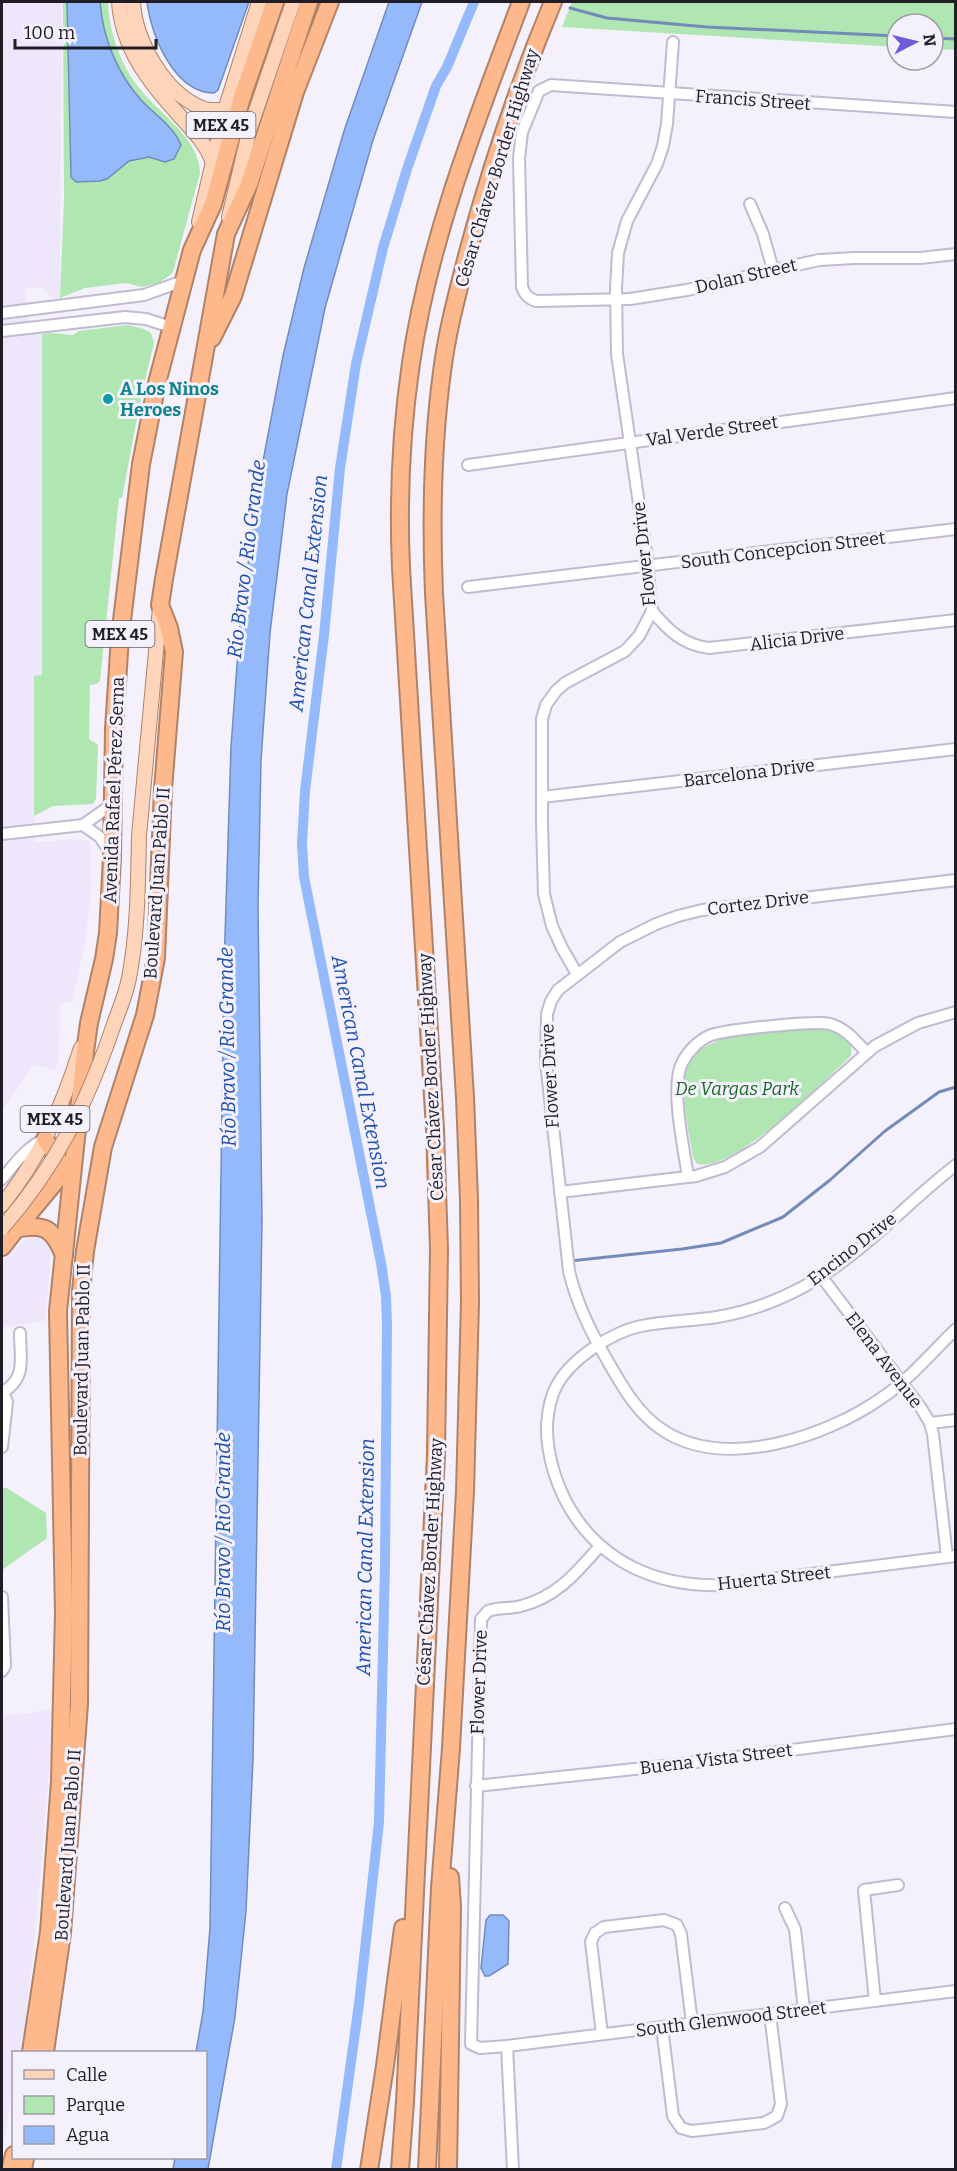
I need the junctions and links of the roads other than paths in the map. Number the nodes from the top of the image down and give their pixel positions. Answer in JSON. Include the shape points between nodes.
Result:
{"nodes":[{"id":1,"x":119,"y":2,"type":"edge"},
{"id":2,"x":132,"y":2,"type":"edge"},
{"id":3,"x":259,"y":2,"type":"edge"},
{"id":4,"x":275,"y":2,"type":"edge"},
{"id":5,"x":293,"y":2,"type":"edge"},
{"id":6,"x":309,"y":2,"type":"edge"},
{"id":7,"x":330,"y":2,"type":"edge"},
{"id":8,"x":521,"y":2,"type":"edge"},
{"id":9,"x":553,"y":2,"type":"edge"},
{"id":10,"x":673,"y":42,"type":"dead end"},
{"id":11,"x":669,"y":94,"type":"junction"},
{"id":12,"x":225,"y":110,"type":"junction"},
{"id":13,"x":956,"y":112,"type":"edge"},
{"id":14,"x":212,"y":160,"type":"junction"},
{"id":15,"x":750,"y":204,"type":"dead end"},
{"id":16,"x":226,"y":234,"type":"junction"},
{"id":17,"x":192,"y":250,"type":"junction"},
{"id":18,"x":956,"y":254,"type":"edge"},
{"id":19,"x":773,"y":270,"type":"junction"},
{"id":20,"x":183,"y":282,"type":"junction"},
{"id":21,"x":616,"y":300,"type":"junction"},
{"id":22,"x":536,"y":301,"type":"joint"},
{"id":23,"x":2,"y":313,"type":"edge"},
{"id":24,"x":171,"y":327,"type":"junction"},
{"id":25,"x":2,"y":331,"type":"edge"},
{"id":26,"x":203,"y":355,"type":"junction"},
{"id":27,"x":956,"y":398,"type":"edge"},
{"id":28,"x":630,"y":442,"type":"junction"},
{"id":29,"x":468,"y":465,"type":"dead end"},
{"id":30,"x":956,"y":529,"type":"edge"},
{"id":31,"x":647,"y":565,"type":"junction"},
{"id":32,"x":468,"y":587,"type":"dead end"},
{"id":33,"x":160,"y":605,"type":"junction"},
{"id":34,"x":652,"y":611,"type":"junction"},
{"id":35,"x":956,"y":620,"type":"edge"},
{"id":36,"x":956,"y":749,"type":"edge"},
{"id":37,"x":542,"y":797,"type":"junction"},
{"id":38,"x":114,"y":803,"type":"junction"},
{"id":39,"x":83,"y":825,"type":"junction"},
{"id":40,"x":2,"y":834,"type":"edge"},
{"id":41,"x":112,"y":857,"type":"junction"},
{"id":42,"x":956,"y":880,"type":"edge"},
{"id":43,"x":577,"y":974,"type":"junction"},
{"id":44,"x":956,"y":1012,"type":"edge"},
{"id":45,"x":88,"y":1023,"type":"junction"},
{"id":46,"x":866,"y":1052,"type":"junction"},
{"id":47,"x":45,"y":1139,"type":"junction"},
{"id":48,"x":956,"y":1165,"type":"edge"},
{"id":49,"x":688,"y":1177,"type":"junction"},
{"id":50,"x":2,"y":1179,"type":"edge"},
{"id":51,"x":560,"y":1192,"type":"junction"},
{"id":52,"x":2,"y":1205,"type":"edge"},
{"id":53,"x":9,"y":1229,"type":"edge"},
{"id":54,"x":2,"y":1246,"type":"edge"},
{"id":55,"x":64,"y":1255,"type":"junction"},
{"id":56,"x":821,"y":1276,"type":"junction"},
{"id":57,"x":956,"y":1329,"type":"edge"},
{"id":58,"x":20,"y":1333,"type":"dead end"},
{"id":59,"x":598,"y":1345,"type":"junction"},
{"id":60,"x":902,"y":1383,"type":"junction"},
{"id":61,"x":2,"y":1391,"type":"edge"},
{"id":62,"x":956,"y":1420,"type":"edge"},
{"id":63,"x":930,"y":1423,"type":"junction"},
{"id":64,"x":2,"y":1447,"type":"edge"},
{"id":65,"x":600,"y":1546,"type":"junction"},
{"id":66,"x":951,"y":1557,"type":"edge"},
{"id":67,"x":2,"y":1597,"type":"edge"},
{"id":68,"x":2,"y":1671,"type":"edge"},
{"id":69,"x":956,"y":1729,"type":"edge"},
{"id":70,"x":476,"y":1786,"type":"junction"},
{"id":71,"x":419,"y":1803,"type":"junction"},
{"id":72,"x":446,"y":1825,"type":"junction"},
{"id":73,"x":898,"y":1885,"type":"dead end"},
{"id":74,"x":785,"y":1908,"type":"dead end"},
{"id":75,"x":956,"y":1991,"type":"edge"},
{"id":76,"x":875,"y":2001,"type":"junction"},
{"id":77,"x":804,"y":2010,"type":"junction"},
{"id":78,"x":770,"y":2014,"type":"junction"},
{"id":79,"x":692,"y":2023,"type":"junction"},
{"id":80,"x":662,"y":2027,"type":"junction"},
{"id":81,"x":602,"y":2034,"type":"junction"},
{"id":82,"x":507,"y":2046,"type":"junction"},
{"id":83,"x":31,"y":2051,"type":"edge"},
{"id":84,"x":45,"y":2051,"type":"edge"},
{"id":85,"x":369,"y":2169,"type":"edge"},
{"id":86,"x":400,"y":2169,"type":"edge"},
{"id":87,"x":427,"y":2169,"type":"edge"},
{"id":88,"x":448,"y":2169,"type":"edge"},
{"id":89,"x":513,"y":2169,"type":"edge"}],
"edges":[{"from":1,"to":14,"type":"main road","via":[[126,36],[140,69],[204,142]]},
{"from":2,"to":12,"type":"main road","via":[[140,38],[165,79],[202,108]]},
{"from":3,"to":12,"type":"main road","number":"MEX 45"},
{"from":4,"to":17,"type":"highway","name":"Avenida Rafael Pérez Serna","via":[[242,98],[213,204]]},
{"from":5,"to":16,"type":"main road","number":"MEX 45","via":[[250,128]]},
{"from":6,"to":16,"type":"highway","via":[[249,184]]},
{"from":7,"to":26,"type":"highway","via":[[288,112],[233,296]]},
{"from":8,"to":71,"type":"highway","name":"César Chávez Border Highway","via":[[465,154],[431,270],[411,364],[400,477],[401,568],[439,1249],[436,1454]]},
{"from":9,"to":72,"type":"highway","name":"César Chávez Border Highway","via":[[531,54],[459,285],[442,369],[433,469],[434,594],[465,1097],[470,1280],[465,1491]]},
{"from":10,"to":11,"type":"street","name":"Flower Drive"},
{"from":11,"to":13,"type":"street","name":"Francis Street"},
{"from":11,"to":21,"type":"street","name":"Flower Drive","via":[[663,146],[620,242]]},
{"from":11,"to":22,"type":"street","name":"Francis Street","via":[[550,85],[539,92],[522,132],[519,158],[522,287]]},
{"from":12,"to":14,"type":"main road","number":"MEX 45"},
{"from":14,"to":17,"type":"main road","number":"MEX 45"},
{"from":15,"to":19,"type":"street"},
{"from":16,"to":26,"type":"highway","number":"MEX 45"},
{"from":17,"to":20,"type":"highway","name":"Avenida Rafael Pérez Serna","number":"MEX 45"},
{"from":18,"to":19,"type":"street","name":"Dolan Street","via":[[819,260]]},
{"from":19,"to":21,"type":"street","name":"Dolan Street","via":[[687,290]]},
{"from":20,"to":23,"type":"street","via":[[144,295]]},
{"from":20,"to":24,"type":"highway","name":"Avenida Rafael Pérez Serna","number":"MEX 45"},
{"from":21,"to":22,"type":"street","name":"Dolan Street"},
{"from":21,"to":28,"type":"street","name":"Flower Drive","via":[[617,354]]},
{"from":24,"to":25,"type":"street","via":[[146,318],[125,317]]},
{"from":24,"to":38,"type":"highway","name":"Avenida Rafael Pérez Serna","number":"MEX 45","via":[[141,464],[128,563],[114,729]]},
{"from":26,"to":33,"type":"highway","number":"MEX 45"},
{"from":27,"to":28,"type":"street","name":"Val Verde Street"},
{"from":28,"to":29,"type":"street","name":"Val Verde Street"},
{"from":28,"to":31,"type":"street","name":"Flower Drive"},
{"from":30,"to":31,"type":"street","name":"South Concepcion Street"},
{"from":31,"to":32,"type":"street","name":"South Concepcion Street"},
{"from":31,"to":34,"type":"street","name":"Flower Drive"},
{"from":33,"to":53,"type":"main road","name":"Avenida Rafael Pérez Serna","number":"MEX 45","bridge":true,"via":[[129,981],[82,1108]]},
{"from":33,"to":84,"type":"highway","name":"Boulevard Juan Pablo II","via":[[174,652],[156,958],[145,1015],[103,1147],[81,1291],[79,1704],[62,1933]]},
{"from":34,"to":35,"type":"street","name":"Alicia Drive","via":[[681,640],[709,648]]},
{"from":34,"to":37,"type":"street","name":"Flower Drive","via":[[639,636],[625,651],[565,683],[549,699],[542,719]]},
{"from":36,"to":37,"type":"street","name":"Barcelona Drive"},
{"from":37,"to":43,"type":"street","name":"Flower Drive","via":[[546,906]]},
{"from":38,"to":39,"type":"street"},
{"from":38,"to":41,"type":"highway","name":"Avenida Rafael Pérez Serna","number":"MEX 45"},
{"from":39,"to":40,"type":"street"},
{"from":39,"to":41,"type":"street","via":[[100,837]]},
{"from":41,"to":45,"type":"highway","name":"Avenida Rafael Pérez Serna","number":"MEX 45","via":[[107,942]]},
{"from":42,"to":43,"type":"street","name":"Cortez Drive","via":[[694,912],[620,942]]},
{"from":43,"to":51,"type":"street","name":"Flower Drive","via":[[558,990],[547,1014],[547,1086]]},
{"from":44,"to":46,"type":"street","via":[[918,1023]]},
{"from":45,"to":47,"type":"main road","name":"Avenida Rafael Pérez Serna","number":"MEX 45","via":[[63,1101]]},
{"from":45,"to":55,"type":"highway","name":"Boulevard Juan Pablo II"},
{"from":46,"to":49,"type":"street","via":[[760,1147],[725,1167]]},
{"from":46,"to":49,"type":"street","via":[[838,1027],[816,1022],[722,1033],[701,1041],[682,1063],[676,1084]]},
{"from":47,"to":50,"type":"street","via":[[23,1153]]},
{"from":47,"to":52,"type":"main road","name":"Avenida Rafael Pérez Serna","number":"MEX 45","via":[[33,1163]]},
{"from":47,"to":53,"type":"highway","via":[[62,1164],[61,1175]]},
{"from":48,"to":56,"type":"street","name":"Encino Drive","via":[[853,1254]]},
{"from":49,"to":51,"type":"street"},
{"from":51,"to":59,"type":"street","name":"Flower Drive","via":[[573,1289]]},
{"from":53,"to":54,"type":"highway"},
{"from":53,"to":55,"type":"highway","via":[[35,1226],[48,1230]]},
{"from":55,"to":83,"type":"highway","name":"Boulevard Juan Pablo II","via":[[58,1311],[62,1736],[49,1932]]},
{"from":56,"to":59,"type":"street","name":"Encino Drive","via":[[755,1307],[718,1317],[628,1329]]},
{"from":56,"to":60,"type":"street","name":"Elena Avenue"},
{"from":57,"to":60,"type":"street","name":"Flower Drive"},
{"from":58,"to":61,"type":"street","via":[[20,1377]]},
{"from":59,"to":60,"type":"street","name":"Flower Drive","via":[[623,1388],[650,1421],[684,1441],[712,1449],[762,1445],[827,1427],[873,1404]]},
{"from":59,"to":65,"type":"street","via":[[572,1365],[557,1385],[547,1428],[560,1488],[576,1518]]},
{"from":60,"to":63,"type":"street","name":"Elena Avenue"},
{"from":61,"to":64,"type":"street","via":[[7,1402]]},
{"from":62,"to":63,"type":"street"},
{"from":63,"to":66,"type":"street","name":"Elena Avenue"},
{"from":65,"to":66,"type":"street","name":"Huerta Street","via":[[649,1575],[700,1585]]},
{"from":65,"to":70,"type":"street","name":"Flower Drive","via":[[570,1580],[548,1596],[518,1607],[488,1611],[481,1619]]},
{"from":67,"to":68,"type":"street"},
{"from":69,"to":70,"type":"street","name":"Buena Vista Street"},
{"from":70,"to":82,"type":"street","name":"Flower Drive","via":[[470,2039],[475,2047]]},
{"from":71,"to":85,"type":"highway"},
{"from":71,"to":86,"type":"highway","name":"César Chávez Border Highway"},
{"from":72,"to":87,"type":"highway","name":"César Chávez Border Highway"},
{"from":72,"to":88,"type":"highway","via":[[452,1906]]},
{"from":73,"to":76,"type":"street","via":[[864,1890]]},
{"from":74,"to":77,"type":"street","via":[[795,1929]]},
{"from":75,"to":76,"type":"street","name":"South Glenwood Street"},
{"from":76,"to":77,"type":"street","name":"South Glenwood Street"},
{"from":77,"to":78,"type":"street","name":"South Glenwood Street"},
{"from":78,"to":79,"type":"street","name":"South Glenwood Street"},
{"from":78,"to":80,"type":"street","via":[[781,2104],[777,2116],[764,2123],[692,2131],[681,2127],[673,2116]]},
{"from":79,"to":80,"type":"street","name":"South Glenwood Street"},
{"from":79,"to":81,"type":"street","via":[[677,1925],[663,1920],[604,1927],[591,1942]]},
{"from":80,"to":81,"type":"street","name":"South Glenwood Street"},
{"from":81,"to":82,"type":"street","name":"South Glenwood Street"},
{"from":82,"to":89,"type":"street"}]}
